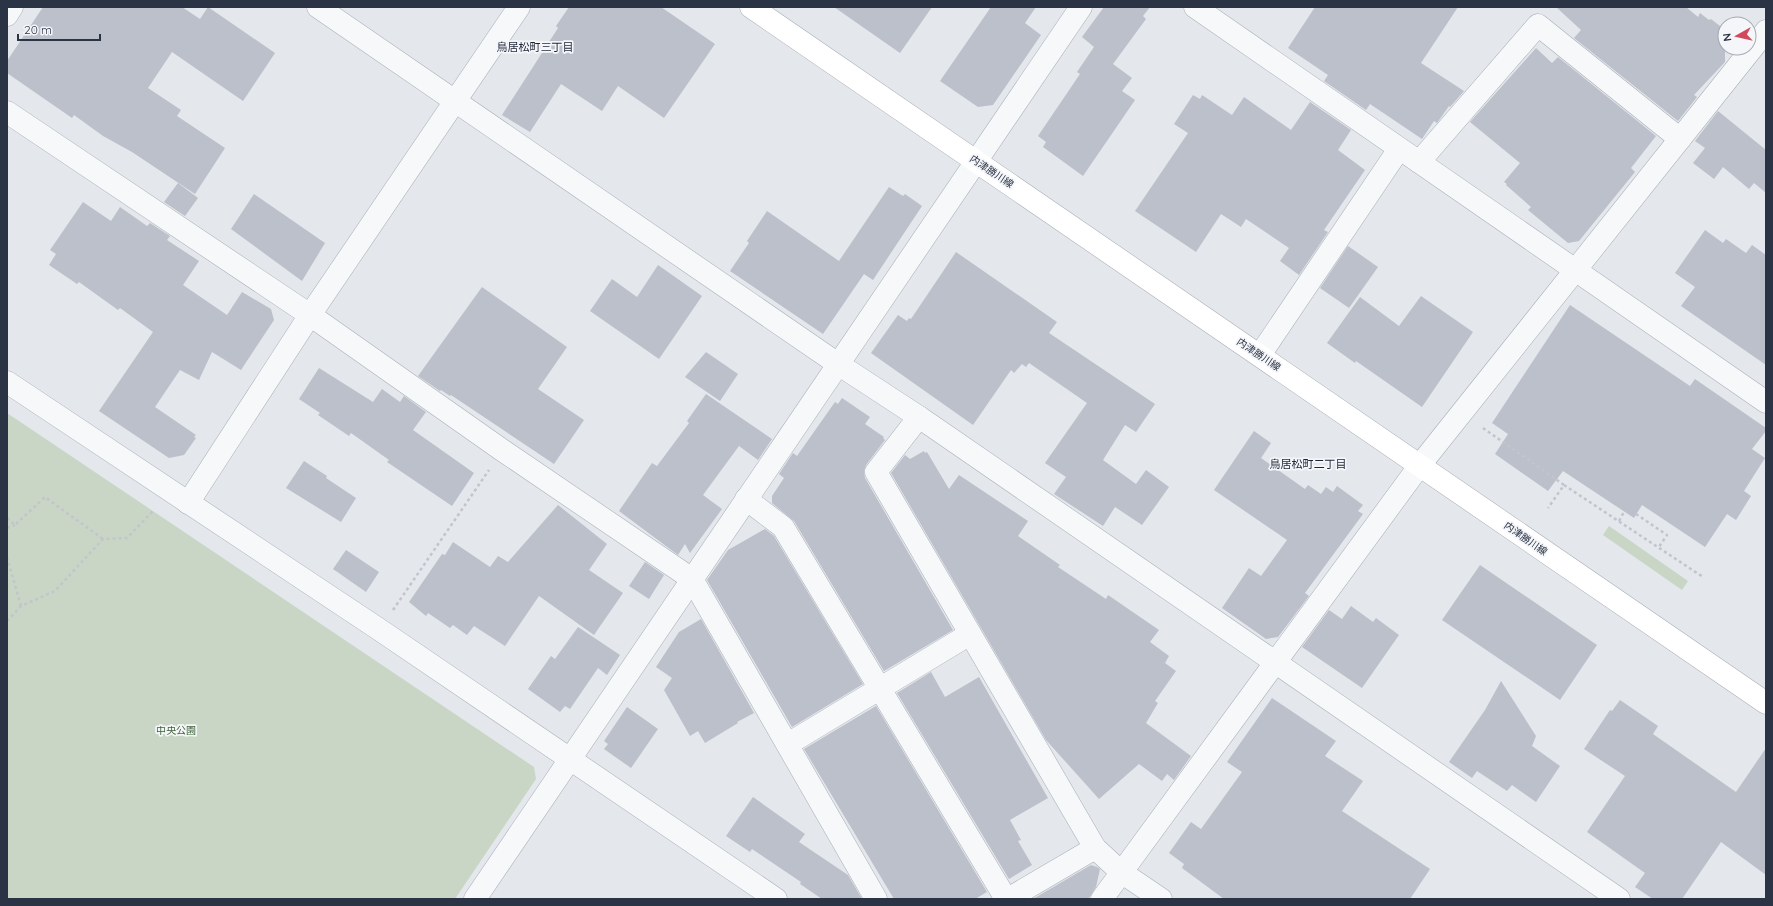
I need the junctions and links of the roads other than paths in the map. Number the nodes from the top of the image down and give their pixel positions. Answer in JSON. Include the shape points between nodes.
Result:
{"nodes":[{"id":1,"x":12,"y":7,"type":"edge"},
{"id":2,"x":318,"y":7,"type":"edge"},
{"id":3,"x":519,"y":7,"type":"edge"},
{"id":4,"x":751,"y":7,"type":"edge"},
{"id":5,"x":1081,"y":7,"type":"edge"},
{"id":6,"x":1195,"y":7,"type":"edge"},
{"id":7,"x":7,"y":15,"type":"edge"},
{"id":8,"x":1766,"y":31,"type":"edge"},
{"id":9,"x":455,"y":102,"type":"junction"},
{"id":10,"x":7,"y":112,"type":"edge"},
{"id":11,"x":1680,"y":139,"type":"junction"},
{"id":12,"x":1399,"y":149,"type":"junction"},
{"id":13,"x":976,"y":160,"type":"junction"},
{"id":14,"x":1419,"y":162,"type":"junction"},
{"id":15,"x":1575,"y":269,"type":"junction"},
{"id":16,"x":310,"y":315,"type":"junction"},
{"id":17,"x":1260,"y":355,"type":"junction"},
{"id":18,"x":838,"y":364,"type":"junction"},
{"id":19,"x":7,"y":382,"type":"edge"},
{"id":20,"x":1766,"y":402,"type":"edge"},
{"id":21,"x":919,"y":417,"type":"junction"},
{"id":22,"x":1420,"y":465,"type":"junction"},
{"id":23,"x":180,"y":498,"type":"junction"},
{"id":24,"x":746,"y":499,"type":"junction"},
{"id":25,"x":692,"y":579,"type":"junction"},
{"id":26,"x":970,"y":634,"type":"junction"},
{"id":27,"x":1276,"y":664,"type":"junction"},
{"id":28,"x":880,"y":688,"type":"junction"},
{"id":29,"x":1766,"y":703,"type":"edge"},
{"id":30,"x":788,"y":744,"type":"junction"},
{"id":31,"x":569,"y":760,"type":"junction"},
{"id":32,"x":1095,"y":848,"type":"junction"},
{"id":33,"x":1121,"y":872,"type":"junction"},
{"id":34,"x":475,"y":899,"type":"edge"},
{"id":35,"x":776,"y":899,"type":"edge"},
{"id":36,"x":876,"y":899,"type":"edge"},
{"id":37,"x":1007,"y":899,"type":"edge"},
{"id":38,"x":1102,"y":899,"type":"edge"},
{"id":39,"x":1161,"y":899,"type":"edge"},
{"id":40,"x":1619,"y":899,"type":"edge"}],
"edges":[{"from":1,"to":7,"type":"street"},
{"from":2,"to":9,"type":"street"},
{"from":3,"to":9,"type":"street"},
{"from":4,"to":13,"type":"main road","name":"内津勝川線"},
{"from":5,"to":13,"type":"street"},
{"from":6,"to":12,"type":"street"},
{"from":8,"to":11,"type":"street"},
{"from":9,"to":16,"type":"street"},
{"from":9,"to":18,"type":"street"},
{"from":10,"to":16,"type":"street"},
{"from":11,"to":14,"type":"street","via":[[1538,25]]},
{"from":11,"to":15,"type":"street"},
{"from":12,"to":14,"type":"street"},
{"from":12,"to":17,"type":"street"},
{"from":13,"to":17,"type":"main road","name":"内津勝川線"},
{"from":13,"to":18,"type":"street"},
{"from":14,"to":15,"type":"street"},
{"from":15,"to":20,"type":"street"},
{"from":15,"to":22,"type":"street"},
{"from":16,"to":23,"type":"street"},
{"from":16,"to":25,"type":"street"},
{"from":17,"to":22,"type":"main road","name":"内津勝川線"},
{"from":18,"to":21,"type":"street"},
{"from":18,"to":24,"type":"street"},
{"from":19,"to":23,"type":"street"},
{"from":21,"to":26,"type":"street","via":[[876,472]]},
{"from":21,"to":27,"type":"street"},
{"from":22,"to":27,"type":"street"},
{"from":22,"to":29,"type":"main road","name":"内津勝川線"},
{"from":23,"to":31,"type":"street","via":[[380,630]]},
{"from":24,"to":25,"type":"street"},
{"from":24,"to":28,"type":"street","via":[[783,527]]},
{"from":25,"to":30,"type":"street"},
{"from":25,"to":31,"type":"street"},
{"from":26,"to":28,"type":"street"},
{"from":26,"to":32,"type":"street"},
{"from":27,"to":33,"type":"street"},
{"from":27,"to":40,"type":"street"},
{"from":28,"to":30,"type":"street"},
{"from":28,"to":37,"type":"street"},
{"from":30,"to":36,"type":"street"},
{"from":31,"to":34,"type":"street"},
{"from":31,"to":35,"type":"street"},
{"from":32,"to":33,"type":"street"},
{"from":32,"to":37,"type":"street"},
{"from":33,"to":38,"type":"street"},
{"from":33,"to":39,"type":"street"}]}
